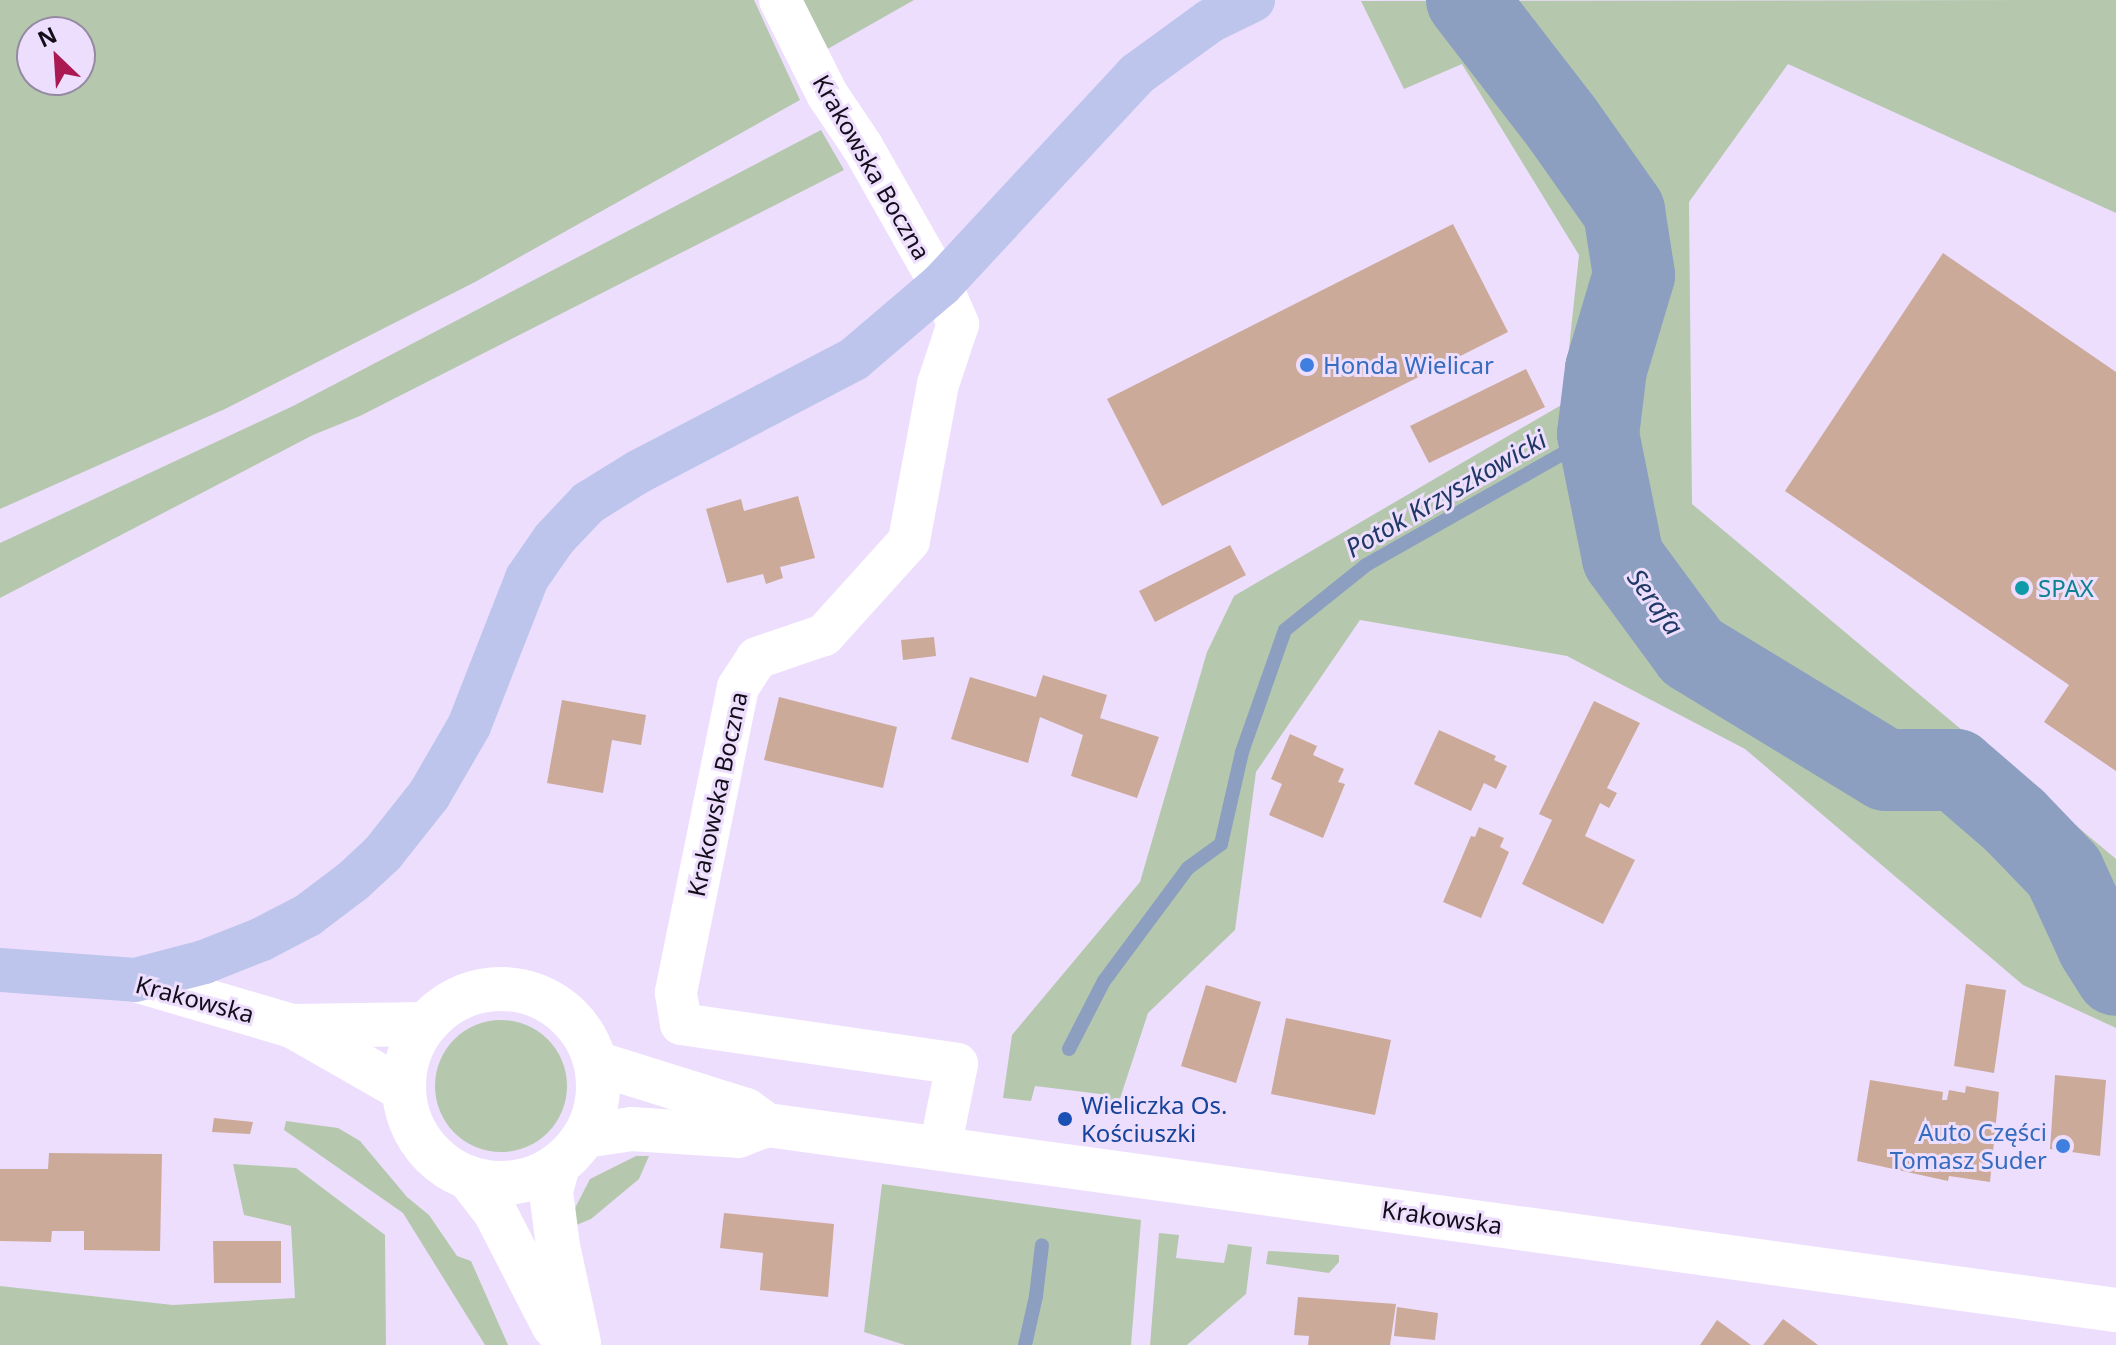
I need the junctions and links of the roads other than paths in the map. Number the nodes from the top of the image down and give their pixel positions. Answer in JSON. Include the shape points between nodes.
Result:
{"nodes":[{"id":1,"x":780,"y":0,"type":"edge"},
{"id":2,"x":1253,"y":0,"type":"edge"},
{"id":3,"x":941,"y":285,"type":"junction"},
{"id":4,"x":0,"y":970,"type":"edge"},
{"id":5,"x":135,"y":980,"type":"junction"},
{"id":6,"x":426,"y":1024,"type":"junction"},
{"id":7,"x":292,"y":1026,"type":"junction"},
{"id":8,"x":596,"y":1063,"type":"junction"},
{"id":9,"x":404,"y":1090,"type":"junction"},
{"id":10,"x":767,"y":1125,"type":"junction"},
{"id":11,"x":940,"y":1148,"type":"junction"},
{"id":12,"x":572,"y":1150,"type":"junction"},
{"id":13,"x":468,"y":1177,"type":"junction"},
{"id":14,"x":2116,"y":1310,"type":"edge"},
{"id":15,"x":571,"y":1345,"type":"edge"},
{"id":16,"x":580,"y":1345,"type":"edge"}],
"edges":[{"from":1,"to":3,"type":"street","name":"Krakowska Boczna","via":[[827,94]]},
{"from":2,"to":3,"type":"main road","via":[[1210,21],[1137,74]]},
{"from":3,"to":5,"type":"main road","via":[[854,359],[588,503],[527,578],[469,726],[429,795],[353,881],[308,915],[262,939],[204,962]]},
{"from":3,"to":11,"type":"street","name":"Krakowska Boczna","via":[[958,324],[938,384],[909,541],[824,635],[757,658],[738,687],[676,993],[681,1024],[957,1064]]},
{"from":4,"to":5,"type":"main road","name":"Krakowska"},
{"from":5,"to":7,"type":"main road","name":"Krakowska"},
{"from":6,"to":7,"type":"main road","name":"Krakowska"},
{"from":6,"to":8,"type":"main road","via":[[479,992],[517,990],[567,1015],[590,1045]]},
{"from":6,"to":9,"type":"main road","via":[[410,1053]]},
{"from":7,"to":9,"type":"main road","name":"Krakowska"},
{"from":8,"to":10,"type":"main road","name":"Krakowska","via":[[746,1110]]},
{"from":8,"to":12,"type":"main road","via":[[597,1101]]},
{"from":9,"to":13,"type":"main road","via":[[409,1117],[423,1143],[436,1158]]},
{"from":10,"to":11,"type":"main road","name":"Krakowska"},
{"from":10,"to":12,"type":"main road","name":"Krakowska","via":[[738,1136],[631,1129]]},
{"from":11,"to":14,"type":"main road","name":"Krakowska"},
{"from":12,"to":13,"type":"main road","via":[[524,1180],[486,1182]]},
{"from":12,"to":16,"type":"main road","via":[[551,1192]]},
{"from":13,"to":15,"type":"main road","via":[[495,1212],[553,1325]]}]}
